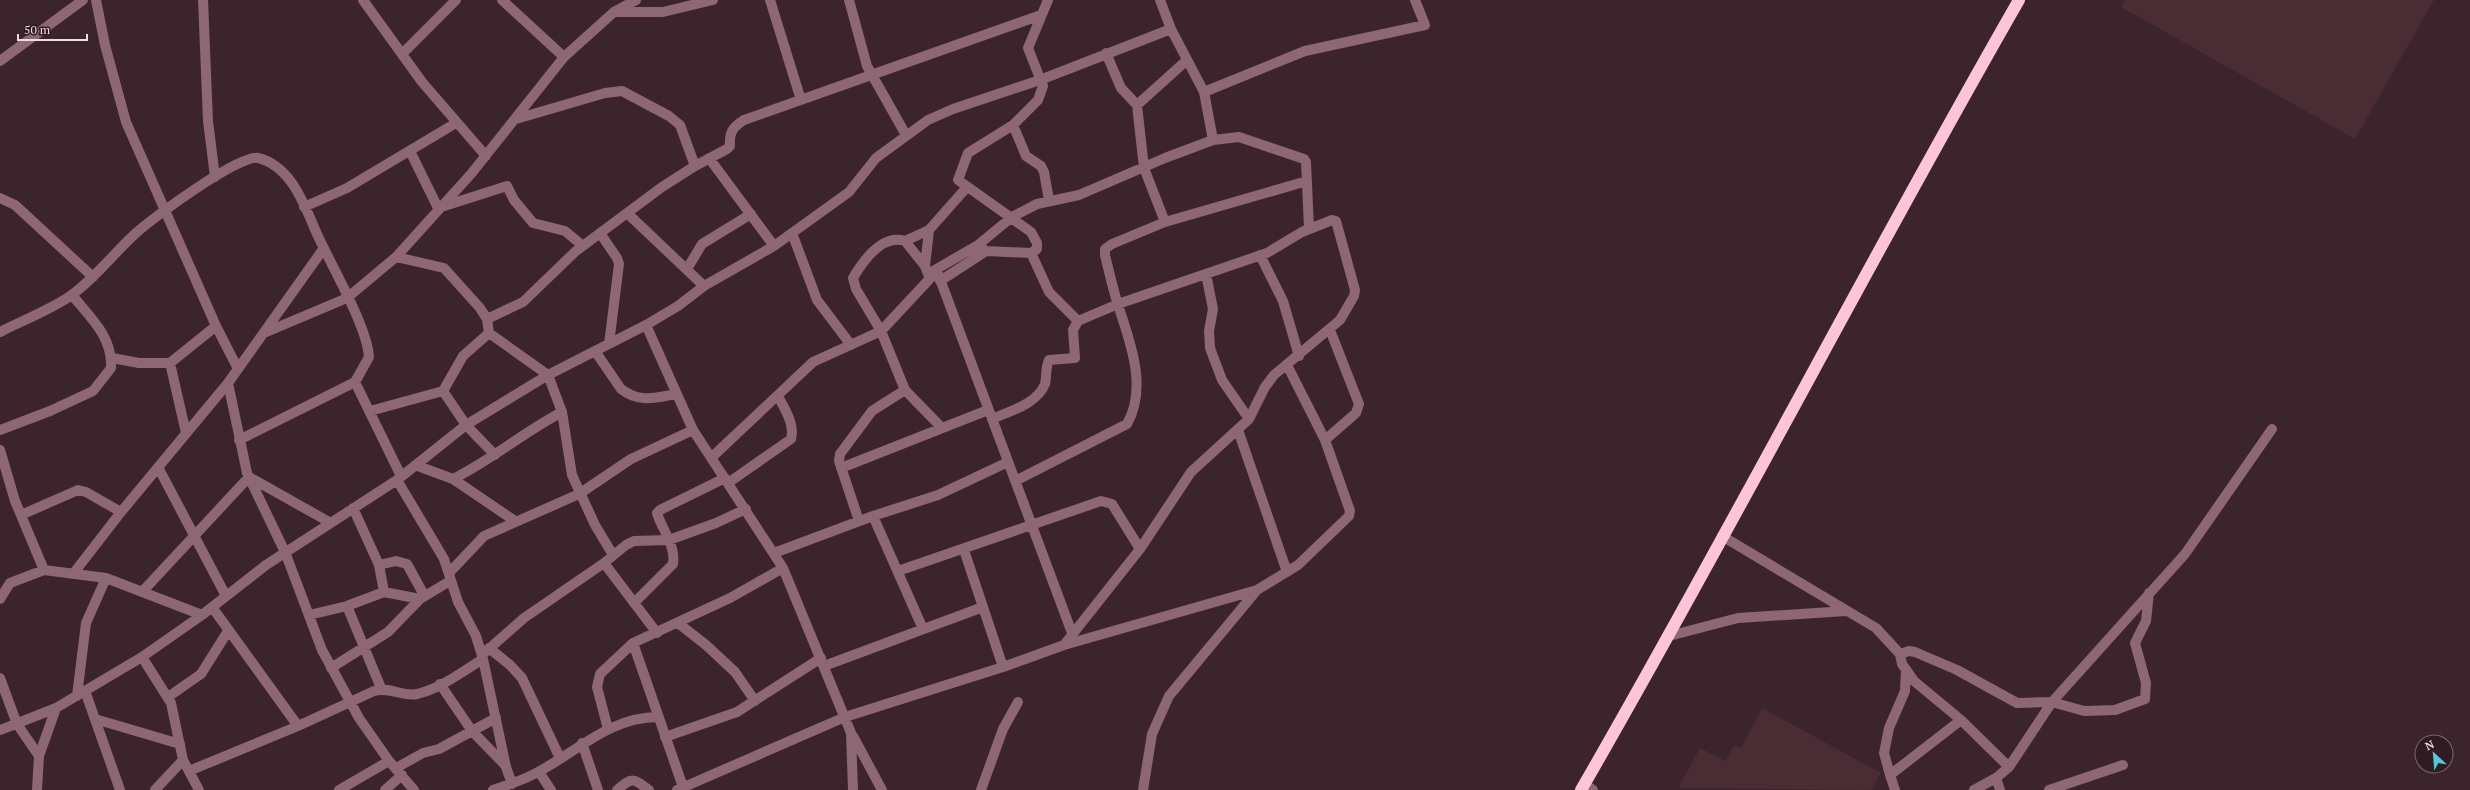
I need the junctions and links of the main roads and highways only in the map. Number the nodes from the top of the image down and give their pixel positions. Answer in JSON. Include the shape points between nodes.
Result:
{"nodes":[{"id":1,"x":2019,"y":0,"type":"edge"},
{"id":2,"x":1586,"y":788,"type":"edge"}],
"edges":[{"from":1,"to":2,"type":"highway","via":[[1722,536]]}]}
